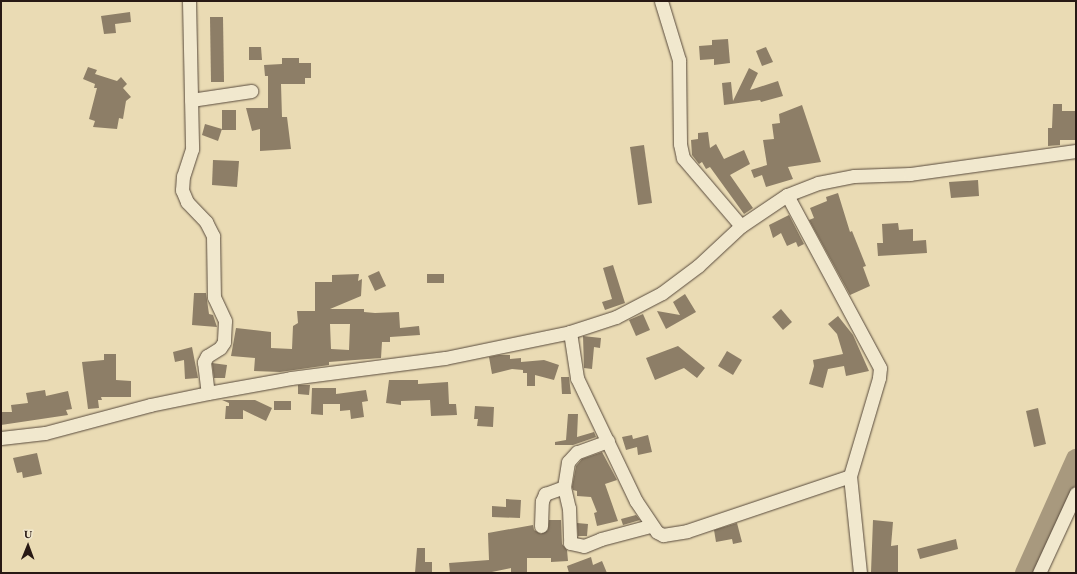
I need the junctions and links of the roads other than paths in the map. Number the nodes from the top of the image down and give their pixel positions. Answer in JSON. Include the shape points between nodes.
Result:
{"nodes":[{"id":1,"x":189,"y":1,"type":"edge"},
{"id":2,"x":661,"y":1,"type":"edge"},
{"id":3,"x":251,"y":91,"type":"dead end"},
{"id":4,"x":191,"y":100,"type":"junction"},
{"id":5,"x":1076,"y":151,"type":"edge"},
{"id":6,"x":787,"y":195,"type":"junction"},
{"id":7,"x":741,"y":226,"type":"junction"},
{"id":8,"x":570,"y":332,"type":"junction"},
{"id":9,"x":208,"y":393,"type":"junction"},
{"id":10,"x":1,"y":438,"type":"edge"},
{"id":11,"x":608,"y":440,"type":"junction"},
{"id":12,"x":850,"y":476,"type":"junction"},
{"id":13,"x":564,"y":487,"type":"junction"},
{"id":14,"x":1076,"y":492,"type":"edge"},
{"id":15,"x":541,"y":526,"type":"dead end"},
{"id":16,"x":650,"y":526,"type":"junction"},
{"id":17,"x":860,"y":573,"type":"edge"},
{"id":18,"x":1039,"y":573,"type":"edge"}],
"edges":[{"from":1,"to":4,"type":"street"},
{"from":2,"to":7,"type":"street","via":[[679,60],[680,144],[683,158]]},
{"from":3,"to":4,"type":"street"},
{"from":4,"to":9,"type":"street","via":[[192,154],[183,176],[182,190],[187,202],[206,222],[213,236],[214,297],[224,321],[224,342],[220,348],[207,356],[204,362]]},
{"from":5,"to":6,"type":"street","via":[[910,174],[854,176],[818,183]]},
{"from":6,"to":7,"type":"street"},
{"from":6,"to":12,"type":"street","via":[[880,368]]},
{"from":7,"to":8,"type":"street","via":[[698,266],[662,293],[616,317]]},
{"from":8,"to":9,"type":"street","via":[[445,358],[291,378]]},
{"from":8,"to":11,"type":"street","via":[[577,378]]},
{"from":9,"to":10,"type":"street","via":[[150,405],[45,433]]},
{"from":11,"to":13,"type":"street","via":[[571,456]]},
{"from":11,"to":16,"type":"street","via":[[614,458]]},
{"from":12,"to":16,"type":"street","via":[[687,531],[664,535]]},
{"from":12,"to":17,"type":"street"},
{"from":13,"to":15,"type":"street","via":[[549,490],[545,494],[542,501]]},
{"from":13,"to":16,"type":"street","via":[[569,508],[570,543],[576,546]]},
{"from":14,"to":18,"type":"street"}]}
